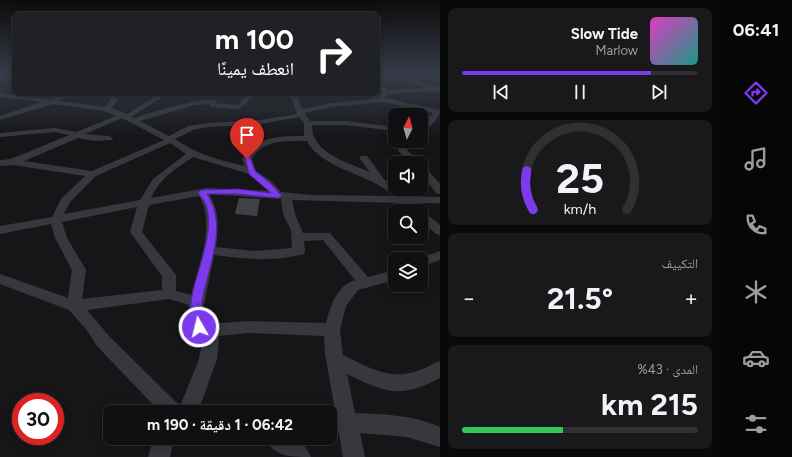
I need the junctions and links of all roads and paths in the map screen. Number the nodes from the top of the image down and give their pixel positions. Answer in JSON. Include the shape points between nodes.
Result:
{"nodes":[{"id":1,"x":7,"y":95,"type":"edge"},
{"id":2,"x":398,"y":95,"type":"edge"},
{"id":3,"x":62,"y":96,"type":"edge"},
{"id":4,"x":108,"y":96,"type":"edge"},
{"id":5,"x":161,"y":96,"type":"edge"},
{"id":6,"x":223,"y":96,"type":"edge"},
{"id":7,"x":250,"y":96,"type":"edge"},
{"id":8,"x":296,"y":96,"type":"edge"},
{"id":9,"x":376,"y":96,"type":"edge"},
{"id":10,"x":383,"y":97,"type":"junction"},
{"id":11,"x":50,"y":103,"type":"junction"},
{"id":12,"x":107,"y":109,"type":"junction"},
{"id":13,"x":210,"y":112,"type":"junction"},
{"id":14,"x":438,"y":112,"type":"edge"},
{"id":15,"x":300,"y":114,"type":"junction"},
{"id":16,"x":129,"y":117,"type":"junction"},
{"id":17,"x":0,"y":118,"type":"edge"},
{"id":18,"x":308,"y":123,"type":"junction"},
{"id":19,"x":428,"y":124,"type":"edge"},
{"id":20,"x":388,"y":128,"type":"edge"},
{"id":21,"x":0,"y":135,"type":"edge"},
{"id":22,"x":79,"y":135,"type":"junction"},
{"id":23,"x":109,"y":138,"type":"dead end"},
{"id":24,"x":170,"y":139,"type":"junction"},
{"id":25,"x":310,"y":139,"type":"junction"},
{"id":26,"x":403,"y":148,"type":"edge"},
{"id":27,"x":192,"y":154,"type":"junction"},
{"id":28,"x":408,"y":156,"type":"edge"},
{"id":29,"x":364,"y":158,"type":"dead end"},
{"id":30,"x":13,"y":162,"type":"junction"},
{"id":31,"x":0,"y":164,"type":"edge"},
{"id":32,"x":252,"y":172,"type":"junction"},
{"id":33,"x":92,"y":174,"type":"junction"},
{"id":34,"x":428,"y":176,"type":"edge"},
{"id":35,"x":383,"y":183,"type":"junction"},
{"id":36,"x":440,"y":191,"type":"edge"},
{"id":37,"x":202,"y":192,"type":"junction"},
{"id":38,"x":282,"y":196,"type":"junction"},
{"id":39,"x":403,"y":200,"type":"junction"},
{"id":40,"x":440,"y":200,"type":"edge"},
{"id":41,"x":145,"y":203,"type":"junction"},
{"id":42,"x":408,"y":204,"type":"edge"},
{"id":43,"x":56,"y":220,"type":"junction"},
{"id":44,"x":428,"y":221,"type":"edge"},
{"id":45,"x":0,"y":230,"type":"edge"},
{"id":46,"x":440,"y":231,"type":"edge"},
{"id":47,"x":298,"y":237,"type":"junction"},
{"id":48,"x":209,"y":250,"type":"junction"},
{"id":49,"x":440,"y":255,"type":"edge"},
{"id":50,"x":428,"y":260,"type":"edge"},
{"id":51,"x":388,"y":277,"type":"edge"},
{"id":52,"x":0,"y":279,"type":"edge"},
{"id":53,"x":365,"y":283,"type":"junction"},
{"id":54,"x":169,"y":294,"type":"junction"},
{"id":55,"x":197,"y":302,"type":"junction"},
{"id":56,"x":74,"y":306,"type":"junction"},
{"id":57,"x":212,"y":330,"type":"junction"},
{"id":58,"x":332,"y":330,"type":"junction"},
{"id":59,"x":336,"y":360,"type":"junction"},
{"id":60,"x":440,"y":369,"type":"edge"},
{"id":61,"x":170,"y":405,"type":"edge"},
{"id":62,"x":181,"y":405,"type":"edge"},
{"id":63,"x":348,"y":423,"type":"junction"},
{"id":64,"x":440,"y":437,"type":"edge"},
{"id":65,"x":162,"y":445,"type":"edge"},
{"id":66,"x":284,"y":445,"type":"edge"},
{"id":67,"x":159,"y":457,"type":"edge"},
{"id":68,"x":300,"y":457,"type":"edge"},
{"id":69,"x":354,"y":457,"type":"edge"}],
"edges":[{"from":1,"to":11,"type":"street"},
{"from":2,"to":10,"type":"street"},
{"from":3,"to":11,"type":"street"},
{"from":4,"to":12,"type":"street","via":[[114,98],[114,101]]},
{"from":5,"to":16,"type":"street"},
{"from":6,"to":13,"type":"street"},
{"from":7,"to":13,"type":"street","via":[[239,107]]},
{"from":8,"to":15,"type":"street"},
{"from":9,"to":10,"type":"street"},
{"from":10,"to":14,"type":"street"},
{"from":10,"to":15,"type":"street","via":[[332,105]]},
{"from":11,"to":12,"type":"street"},
{"from":11,"to":17,"type":"street"},
{"from":12,"to":16,"type":"street"},
{"from":13,"to":15,"type":"street","via":[[260,122]]},
{"from":13,"to":16,"type":"street","via":[[195,102]]},
{"from":13,"to":24,"type":"street","via":[[191,128]]},
{"from":14,"to":19,"type":"street"},
{"from":15,"to":18,"type":"street"},
{"from":16,"to":22,"type":"street"},
{"from":16,"to":24,"type":"street"},
{"from":18,"to":20,"type":"street","via":[[345,123]]},
{"from":18,"to":25,"type":"street","via":[[306,129]]},
{"from":21,"to":22,"type":"street","via":[[49,130],[68,131]]},
{"from":22,"to":23,"type":"street"},
{"from":22,"to":30,"type":"street"},
{"from":24,"to":27,"type":"street"},
{"from":24,"to":33,"type":"street"},
{"from":25,"to":32,"type":"street","via":[[279,140],[255,148],[247,159]]},
{"from":25,"to":35,"type":"street","via":[[334,162]]},
{"from":26,"to":28,"type":"street"},
{"from":27,"to":32,"type":"street"},
{"from":27,"to":41,"type":"street","via":[[154,185]]},
{"from":29,"to":35,"type":"street"},
{"from":30,"to":31,"type":"street"},
{"from":30,"to":33,"type":"street"},
{"from":32,"to":38,"type":"street"},
{"from":33,"to":43,"type":"street","via":[[65,201]]},
{"from":34,"to":36,"type":"street"},
{"from":35,"to":39,"type":"street"},
{"from":37,"to":38,"type":"street"},
{"from":37,"to":41,"type":"street"},
{"from":37,"to":48,"type":"street","via":[[210,205],[212,224]]},
{"from":38,"to":39,"type":"street"},
{"from":38,"to":47,"type":"street"},
{"from":39,"to":40,"type":"street"},
{"from":39,"to":42,"type":"street"},
{"from":41,"to":43,"type":"street"},
{"from":41,"to":54,"type":"street","via":[[136,232],[169,275]]},
{"from":43,"to":45,"type":"street"},
{"from":43,"to":56,"type":"street","via":[[61,238],[79,270]]},
{"from":44,"to":46,"type":"street"},
{"from":47,"to":48,"type":"street","via":[[299,251],[278,256],[248,256]]},
{"from":47,"to":53,"type":"street","via":[[326,236]]},
{"from":48,"to":55,"type":"street"},
{"from":49,"to":50,"type":"street"},
{"from":51,"to":53,"type":"street"},
{"from":52,"to":56,"type":"street"},
{"from":53,"to":58,"type":"street","via":[[353,286],[339,304]]},
{"from":54,"to":55,"type":"street"},
{"from":54,"to":56,"type":"street"},
{"from":55,"to":57,"type":"street","via":[[195,310],[199,327]]},
{"from":56,"to":61,"type":"street","via":[[92,325],[102,342]]},
{"from":57,"to":58,"type":"street","via":[[247,326]]},
{"from":57,"to":62,"type":"street","via":[[208,359]]},
{"from":58,"to":59,"type":"street"},
{"from":59,"to":60,"type":"street","via":[[398,385]]},
{"from":59,"to":63,"type":"street"},
{"from":63,"to":64,"type":"street","via":[[388,424],[426,430]]},
{"from":63,"to":69,"type":"street"},
{"from":65,"to":67,"type":"street"},
{"from":66,"to":68,"type":"street"}]}
